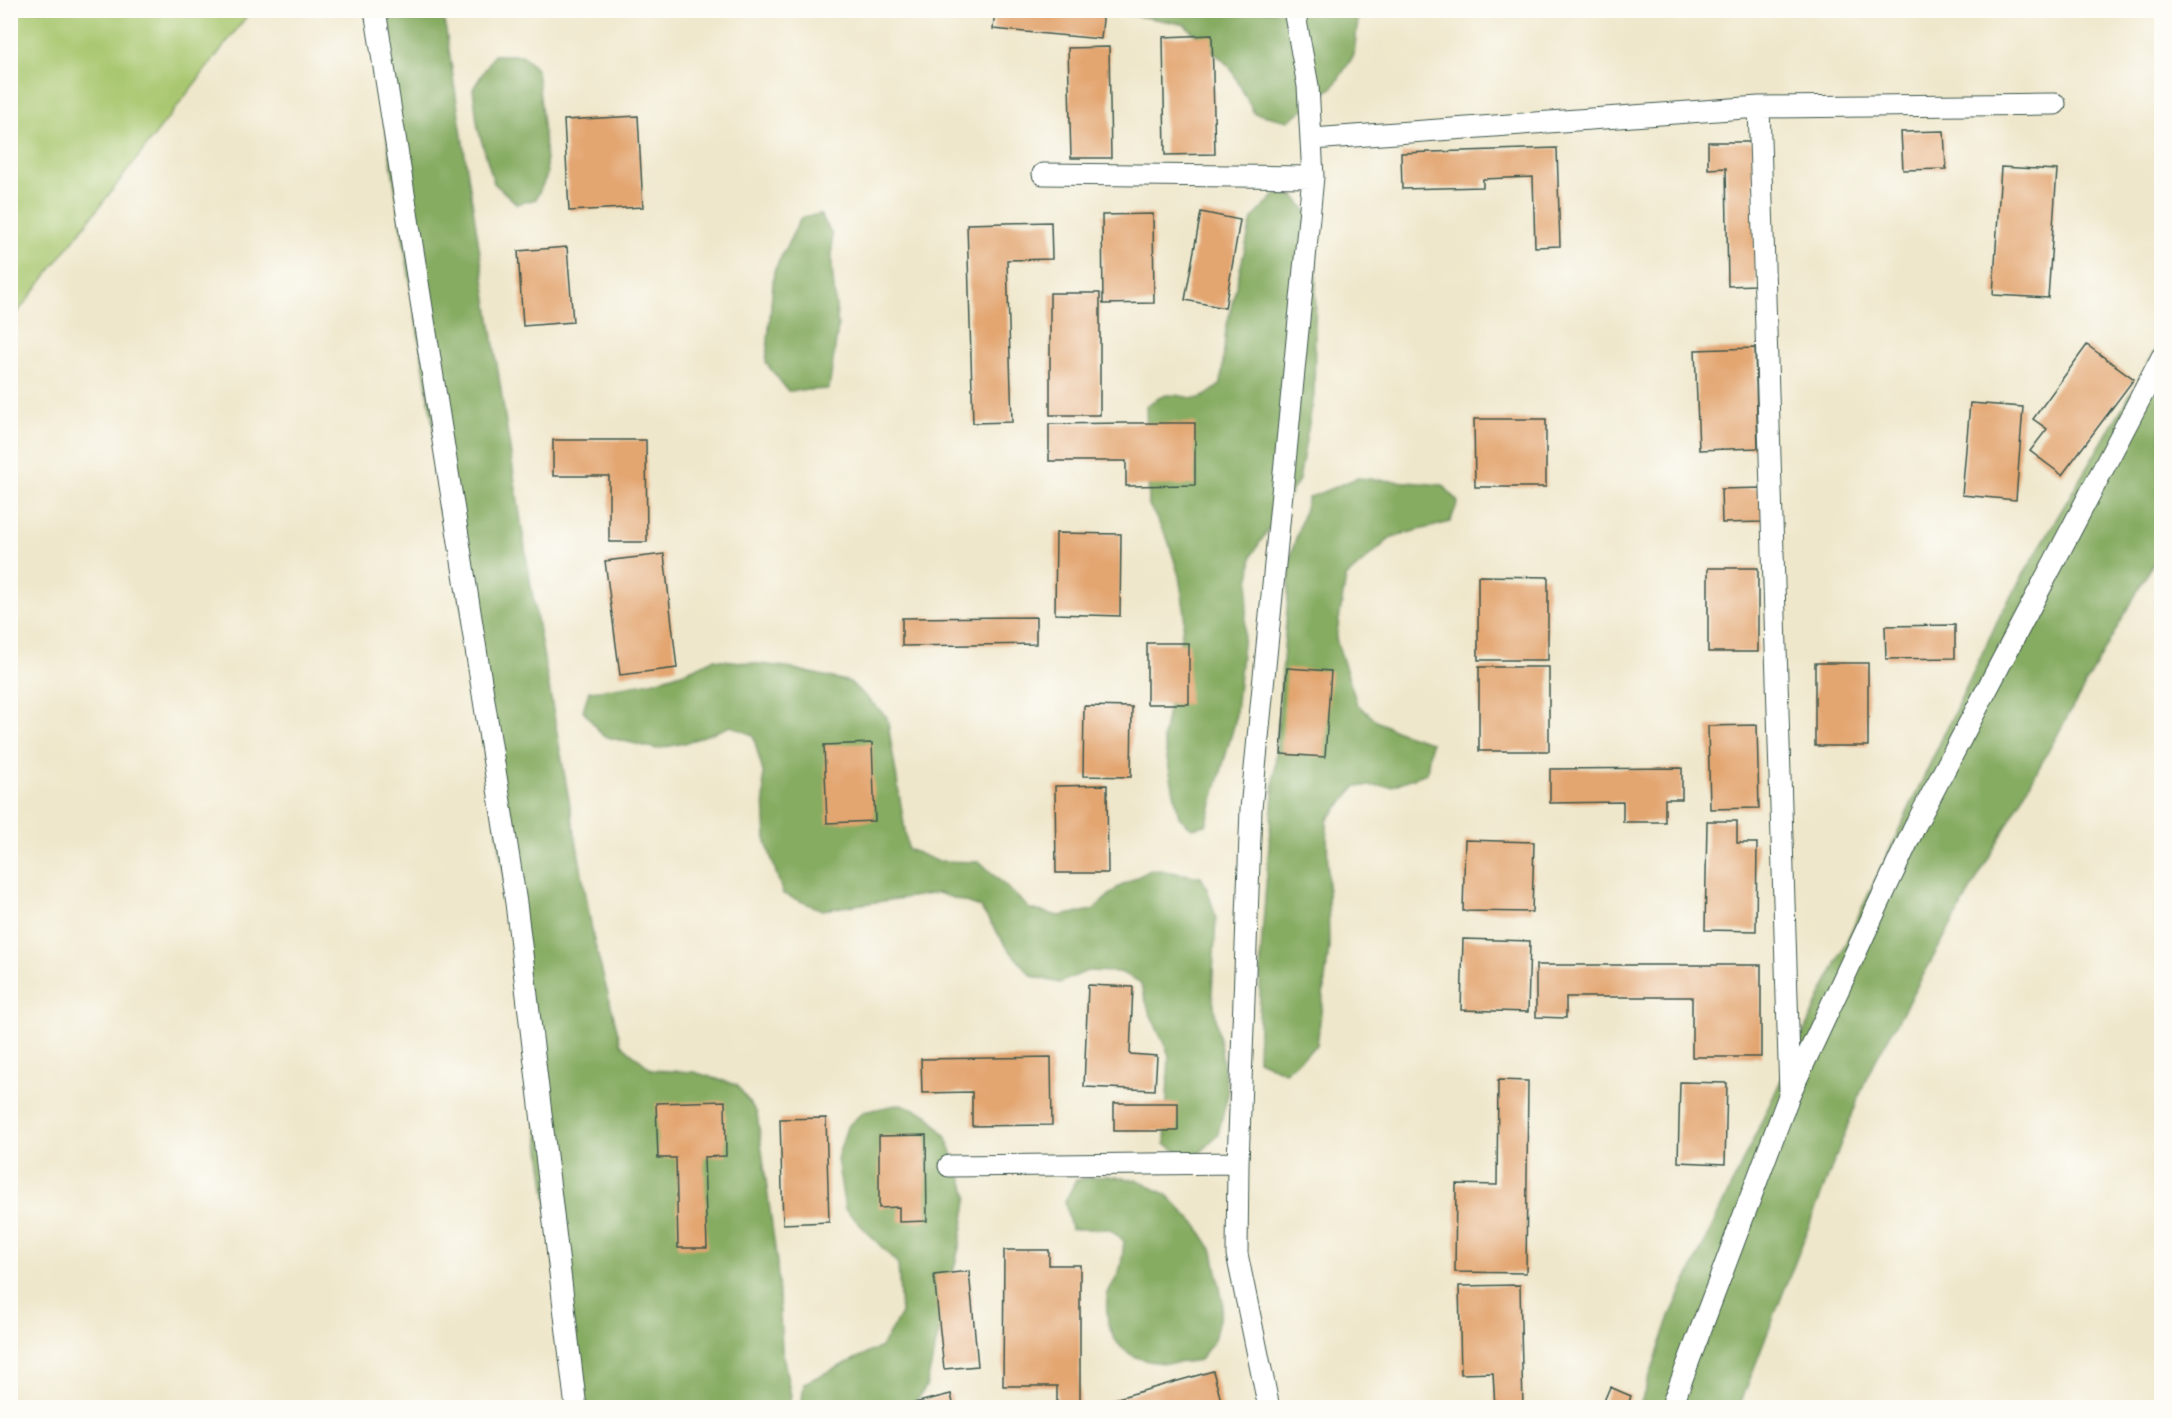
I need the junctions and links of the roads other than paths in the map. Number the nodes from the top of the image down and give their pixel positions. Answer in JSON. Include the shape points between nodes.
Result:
{"nodes":[{"id":1,"x":375,"y":10,"type":"edge"},
{"id":2,"x":1294,"y":10,"type":"edge"},
{"id":3,"x":2055,"y":104,"type":"dead end"},
{"id":4,"x":1759,"y":107,"type":"junction"},
{"id":5,"x":1312,"y":139,"type":"junction"},
{"id":6,"x":1043,"y":174,"type":"dead end"},
{"id":7,"x":1313,"y":177,"type":"junction"},
{"id":8,"x":2162,"y":357,"type":"edge"},
{"id":9,"x":1790,"y":1093,"type":"junction"},
{"id":10,"x":1238,"y":1163,"type":"junction"},
{"id":11,"x":949,"y":1166,"type":"dead end"},
{"id":12,"x":576,"y":1407,"type":"edge"},
{"id":13,"x":1269,"y":1407,"type":"edge"},
{"id":14,"x":1671,"y":1407,"type":"edge"}],
"edges":[{"from":1,"to":12,"type":"lane","via":[[516,903]]},
{"from":2,"to":5,"type":"lane","via":[[1308,86]]},
{"from":3,"to":4,"type":"lane"},
{"from":4,"to":5,"type":"lane"},
{"from":4,"to":9,"type":"lane"},
{"from":5,"to":7,"type":"lane"},
{"from":6,"to":7,"type":"lane"},
{"from":7,"to":10,"type":"lane","via":[[1251,809]]},
{"from":8,"to":9,"type":"lane","via":[[1916,824]]},
{"from":9,"to":14,"type":"lane"},
{"from":10,"to":11,"type":"lane"},
{"from":10,"to":13,"type":"lane","via":[[1237,1254]]}]}
